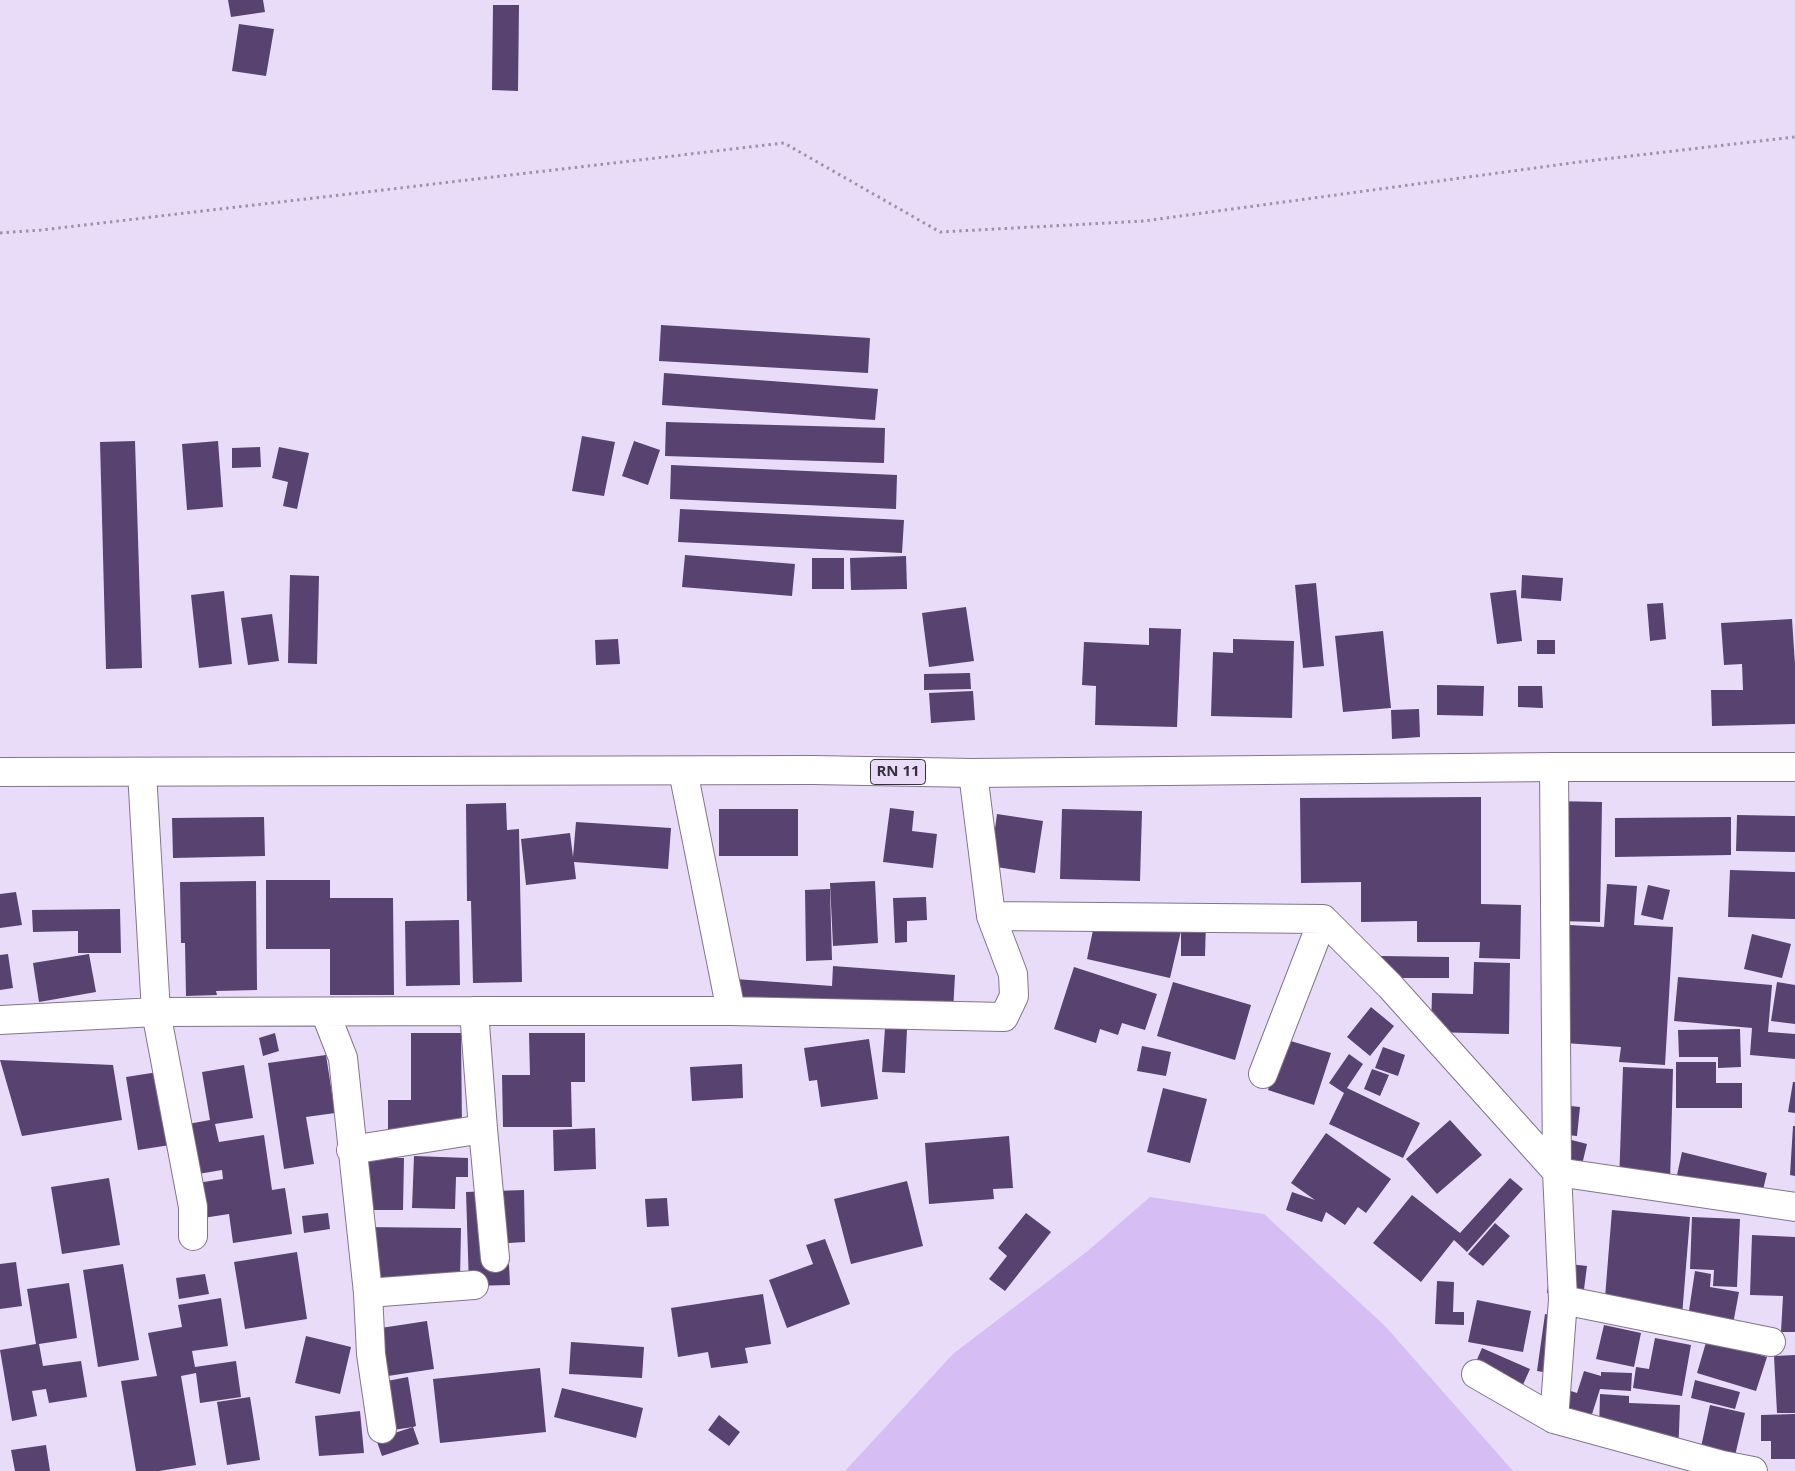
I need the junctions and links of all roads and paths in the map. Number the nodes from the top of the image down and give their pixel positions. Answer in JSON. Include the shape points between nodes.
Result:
{"nodes":[{"id":1,"x":1795,"y":137,"type":"edge"},
{"id":2,"x":0,"y":233,"type":"edge"},
{"id":3,"x":1554,"y":767,"type":"junction"},
{"id":4,"x":1795,"y":767,"type":"edge"},
{"id":5,"x":683,"y":770,"type":"junction"},
{"id":6,"x":0,"y":772,"type":"edge"},
{"id":7,"x":142,"y":772,"type":"junction"},
{"id":8,"x":973,"y":773,"type":"junction"},
{"id":9,"x":991,"y":916,"type":"junction"},
{"id":10,"x":1323,"y":919,"type":"junction"},
{"id":11,"x":474,"y":1011,"type":"junction"},
{"id":12,"x":731,"y":1011,"type":"junction"},
{"id":13,"x":156,"y":1012,"type":"junction"},
{"id":14,"x":325,"y":1012,"type":"junction"},
{"id":15,"x":0,"y":1020,"type":"edge"},
{"id":16,"x":1263,"y":1074,"type":"dead end"},
{"id":17,"x":483,"y":1129,"type":"junction"},
{"id":18,"x":351,"y":1150,"type":"junction"},
{"id":19,"x":1557,"y":1172,"type":"junction"},
{"id":20,"x":1795,"y":1207,"type":"edge"},
{"id":21,"x":193,"y":1236,"type":"dead end"},
{"id":22,"x":495,"y":1258,"type":"dead end"},
{"id":23,"x":474,"y":1285,"type":"dead end"},
{"id":24,"x":368,"y":1293,"type":"junction"},
{"id":25,"x":1563,"y":1300,"type":"junction"},
{"id":26,"x":1771,"y":1342,"type":"dead end"},
{"id":27,"x":1476,"y":1374,"type":"dead end"},
{"id":28,"x":1554,"y":1419,"type":"junction"},
{"id":29,"x":382,"y":1429,"type":"dead end"},
{"id":30,"x":1753,"y":1471,"type":"edge"}],
"edges":[{"from":1,"to":2,"type":"path","via":[[1579,162],[1144,222],[940,232],[784,143]]},
{"from":3,"to":4,"type":"street","number":"RN 11"},
{"from":3,"to":8,"type":"street","number":"RN 11"},
{"from":3,"to":19,"type":"street"},
{"from":5,"to":7,"type":"street","number":"RN 11"},
{"from":5,"to":8,"type":"street","number":"RN 11"},
{"from":5,"to":12,"type":"street"},
{"from":6,"to":7,"type":"street","number":"RN 11"},
{"from":7,"to":13,"type":"street"},
{"from":8,"to":9,"type":"street"},
{"from":9,"to":10,"type":"street"},
{"from":9,"to":12,"type":"street","via":[[1013,974],[1014,996],[1004,1016]]},
{"from":10,"to":16,"type":"street"},
{"from":10,"to":19,"type":"street","via":[[1390,986]]},
{"from":11,"to":12,"type":"street"},
{"from":11,"to":14,"type":"street"},
{"from":11,"to":17,"type":"street"},
{"from":13,"to":14,"type":"street"},
{"from":13,"to":15,"type":"street"},
{"from":13,"to":21,"type":"street","via":[[193,1207]]},
{"from":14,"to":18,"type":"street","via":[[343,1058]]},
{"from":17,"to":18,"type":"street"},
{"from":17,"to":22,"type":"street"},
{"from":18,"to":24,"type":"street"},
{"from":19,"to":20,"type":"street"},
{"from":19,"to":25,"type":"street"},
{"from":23,"to":24,"type":"street"},
{"from":24,"to":29,"type":"street","via":[[371,1354]]},
{"from":25,"to":26,"type":"street"},
{"from":25,"to":28,"type":"street"},
{"from":27,"to":28,"type":"street"},
{"from":28,"to":30,"type":"street"}]}
